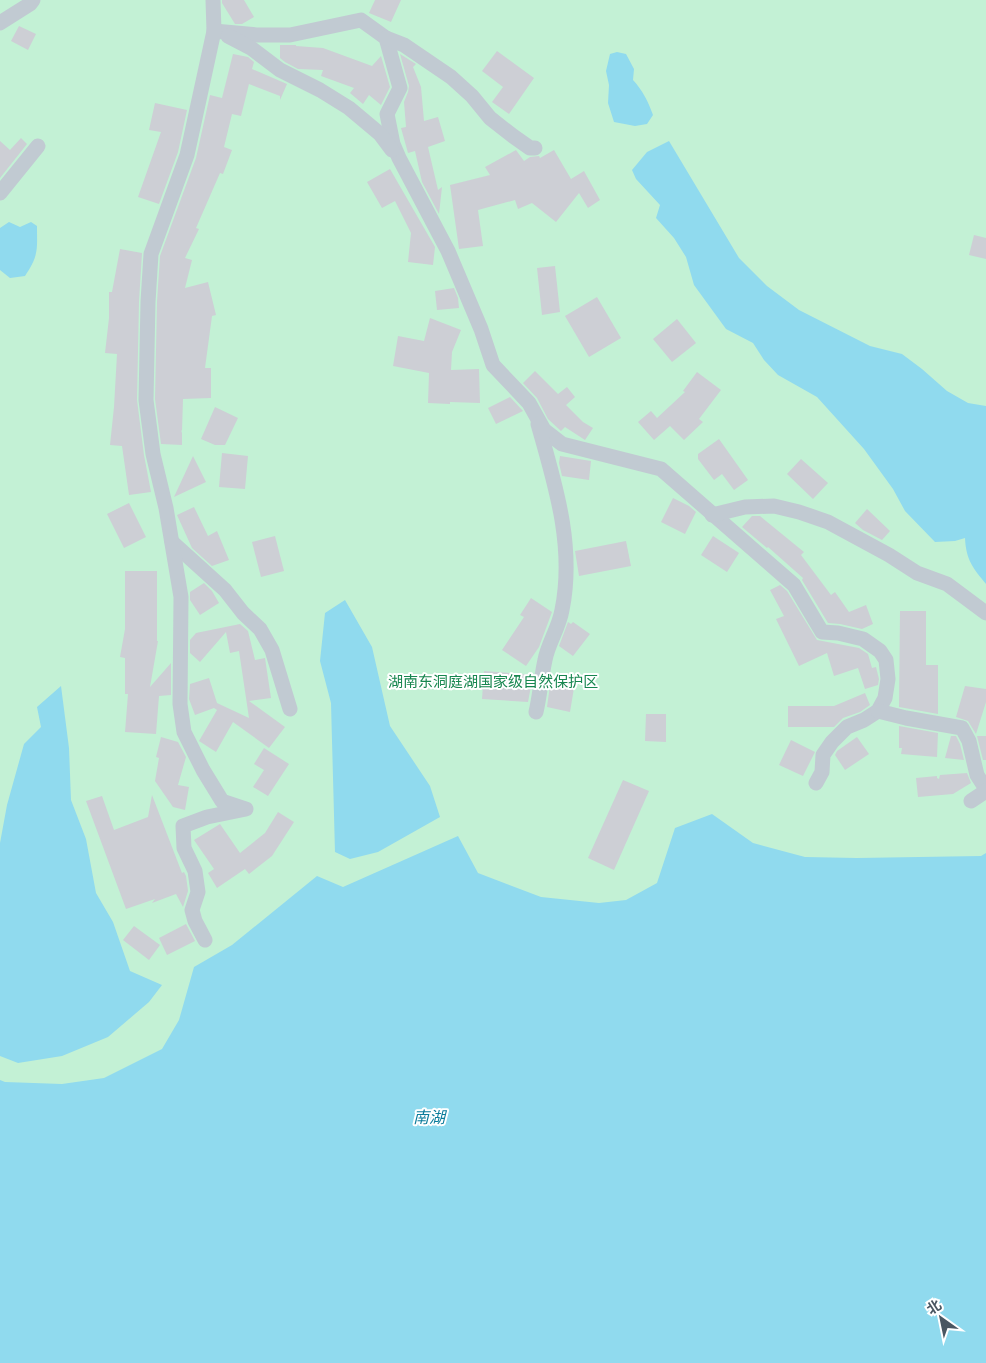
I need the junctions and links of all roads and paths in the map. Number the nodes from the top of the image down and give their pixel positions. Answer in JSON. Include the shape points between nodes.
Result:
{"nodes":[{"id":1,"x":34,"y":0,"type":"edge"},
{"id":2,"x":213,"y":0,"type":"edge"},
{"id":3,"x":0,"y":23,"type":"edge"},
{"id":4,"x":217,"y":31,"type":"junction"},
{"id":5,"x":386,"y":38,"type":"junction"},
{"id":6,"x":38,"y":146,"type":"dead end"},
{"id":7,"x":535,"y":148,"type":"dead end"},
{"id":8,"x":398,"y":158,"type":"junction"},
{"id":9,"x":0,"y":193,"type":"edge"},
{"id":10,"x":535,"y":415,"type":"junction"},
{"id":11,"x":712,"y":515,"type":"junction"},
{"id":12,"x":172,"y":542,"type":"junction"},
{"id":13,"x":986,"y":613,"type":"edge"},
{"id":14,"x":290,"y":709,"type":"dead end"},
{"id":15,"x":878,"y":711,"type":"junction"},
{"id":16,"x":536,"y":712,"type":"dead end"},
{"id":17,"x":816,"y":783,"type":"dead end"},
{"id":18,"x":986,"y":790,"type":"edge"},
{"id":19,"x":971,"y":801,"type":"dead end"},
{"id":20,"x":205,"y":940,"type":"dead end"}],
"edges":[{"from":1,"to":3,"type":"street"},
{"from":2,"to":4,"type":"street"},
{"from":4,"to":5,"type":"street","via":[[257,36],[290,35],[361,20]]},
{"from":4,"to":8,"type":"street","via":[[349,108],[380,134]]},
{"from":4,"to":12,"type":"street","via":[[187,155],[151,254],[146,400],[153,454]]},
{"from":5,"to":7,"type":"street","via":[[404,45],[451,77],[490,118],[530,148]]},
{"from":5,"to":8,"type":"street","via":[[400,88],[387,114]]},
{"from":6,"to":9,"type":"street"},
{"from":8,"to":10,"type":"street","via":[[448,251],[493,364],[529,403]]},
{"from":10,"to":11,"type":"street","via":[[544,430],[562,444],[661,469]]},
{"from":10,"to":16,"type":"street","via":[[557,492],[566,565],[562,610],[545,659]]},
{"from":11,"to":13,"type":"street","via":[[745,507],[774,506],[799,512],[835,526],[917,573],[948,584]]},
{"from":11,"to":15,"type":"street","via":[[794,585],[822,632],[863,639],[880,651],[886,660],[888,679],[885,698]]},
{"from":12,"to":14,"type":"street","via":[[225,590],[243,614],[260,629],[272,650]]},
{"from":12,"to":20,"type":"street","via":[[181,597],[180,704],[184,732],[222,801],[246,809],[183,826],[184,848],[195,871],[198,892],[192,910]]},
{"from":15,"to":17,"type":"street","via":[[847,727],[832,742],[823,755],[822,772]]},
{"from":15,"to":18,"type":"street","via":[[962,728],[969,741],[977,775]]},
{"from":18,"to":19,"type":"street"}]}
